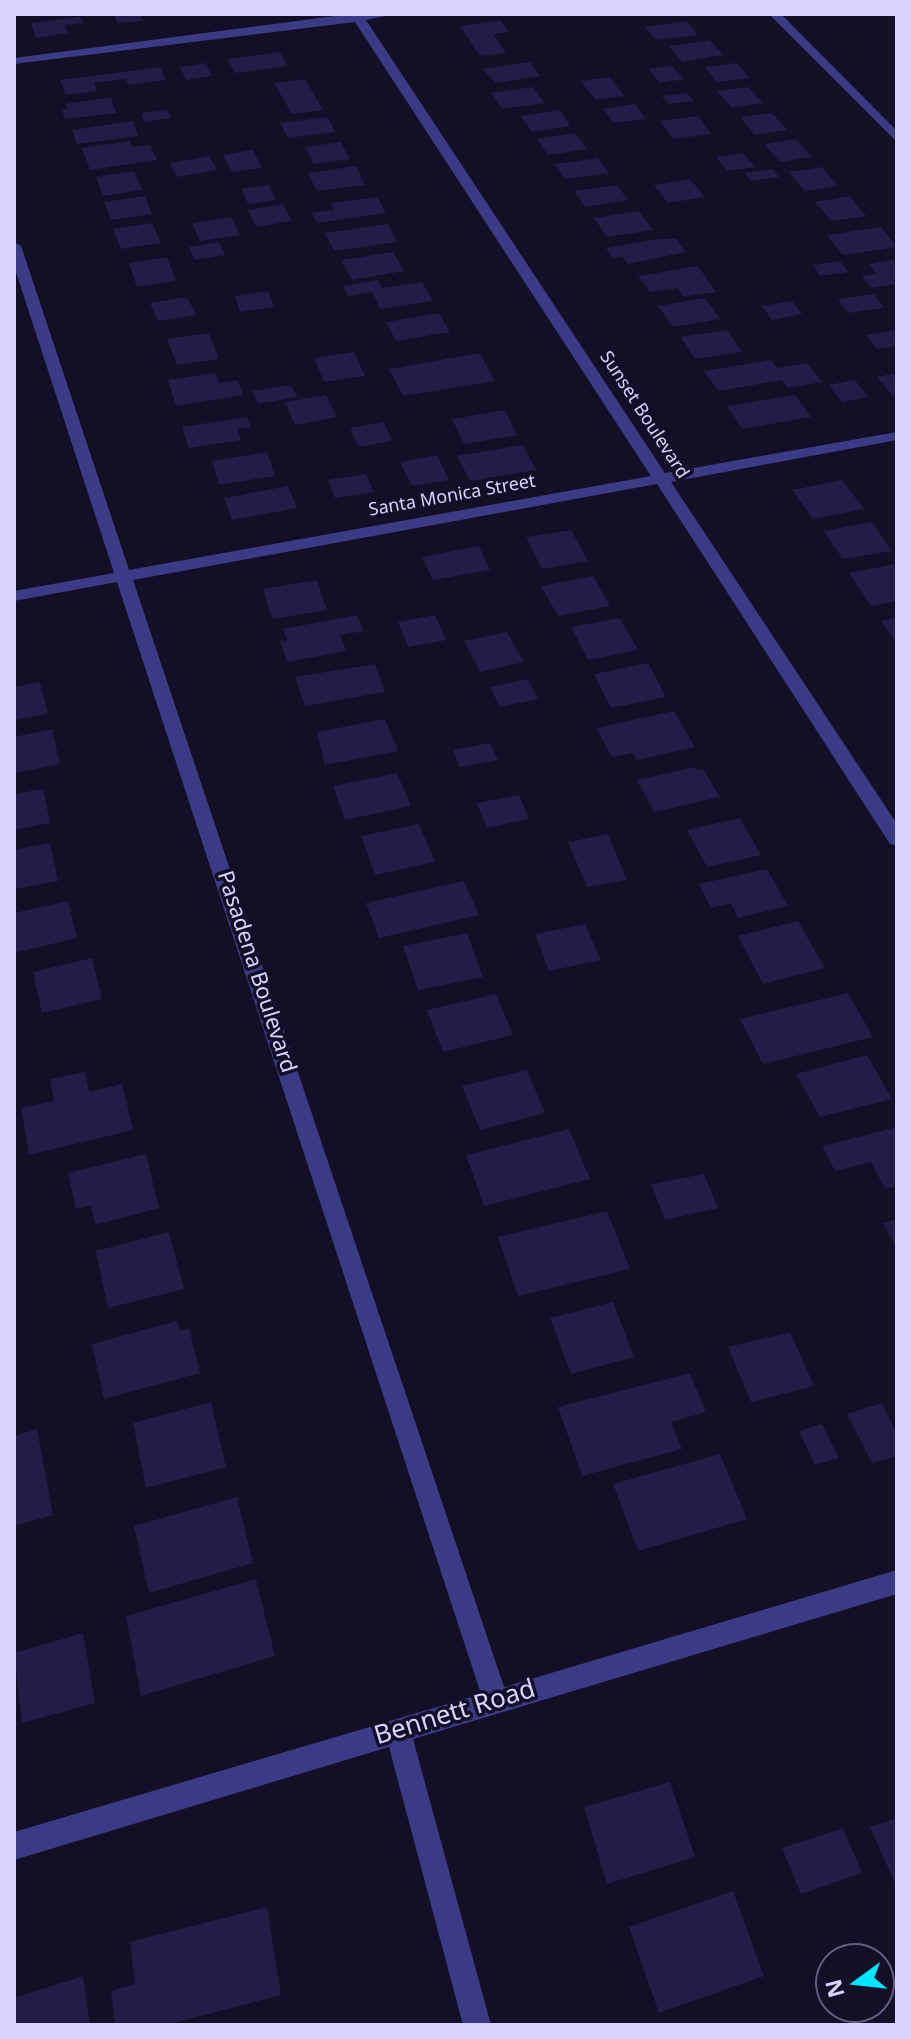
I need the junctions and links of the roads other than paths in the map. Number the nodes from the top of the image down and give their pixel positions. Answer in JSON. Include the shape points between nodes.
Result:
{"nodes":[{"id":1,"x":389,"y":14,"type":"edge"},
{"id":2,"x":775,"y":14,"type":"edge"},
{"id":3,"x":358,"y":16,"type":"edge"},
{"id":4,"x":14,"y":61,"type":"edge"},
{"id":5,"x":897,"y":138,"type":"edge"},
{"id":6,"x":14,"y":246,"type":"edge"},
{"id":7,"x":897,"y":436,"type":"edge"},
{"id":8,"x":661,"y":479,"type":"junction"},
{"id":9,"x":126,"y":576,"type":"junction"},
{"id":10,"x":14,"y":596,"type":"edge"},
{"id":11,"x":897,"y":839,"type":"edge"},
{"id":12,"x":897,"y":1582,"type":"edge"},
{"id":13,"x":496,"y":1700,"type":"junction"},
{"id":14,"x":398,"y":1731,"type":"junction"},
{"id":15,"x":14,"y":1846,"type":"edge"},
{"id":16,"x":477,"y":2025,"type":"edge"}],
"edges":[{"from":1,"to":3,"type":"street"},
{"from":2,"to":5,"type":"street"},
{"from":3,"to":4,"type":"street"},
{"from":3,"to":8,"type":"street","name":"Sunset Boulevard"},
{"from":6,"to":9,"type":"street","name":"Pasadena Boulevard"},
{"from":7,"to":8,"type":"street","name":"Santa Monica Street"},
{"from":8,"to":9,"type":"street","name":"Santa Monica Street"},
{"from":8,"to":11,"type":"street","name":"Sunset Boulevard"},
{"from":9,"to":10,"type":"street","name":"Santa Monica Street"},
{"from":9,"to":13,"type":"street","name":"Pasadena Boulevard"},
{"from":12,"to":13,"type":"street","name":"Bennett Road"},
{"from":13,"to":14,"type":"street","name":"Bennett Road"},
{"from":14,"to":15,"type":"street","name":"Bennett Road"},
{"from":14,"to":16,"type":"street"}]}
